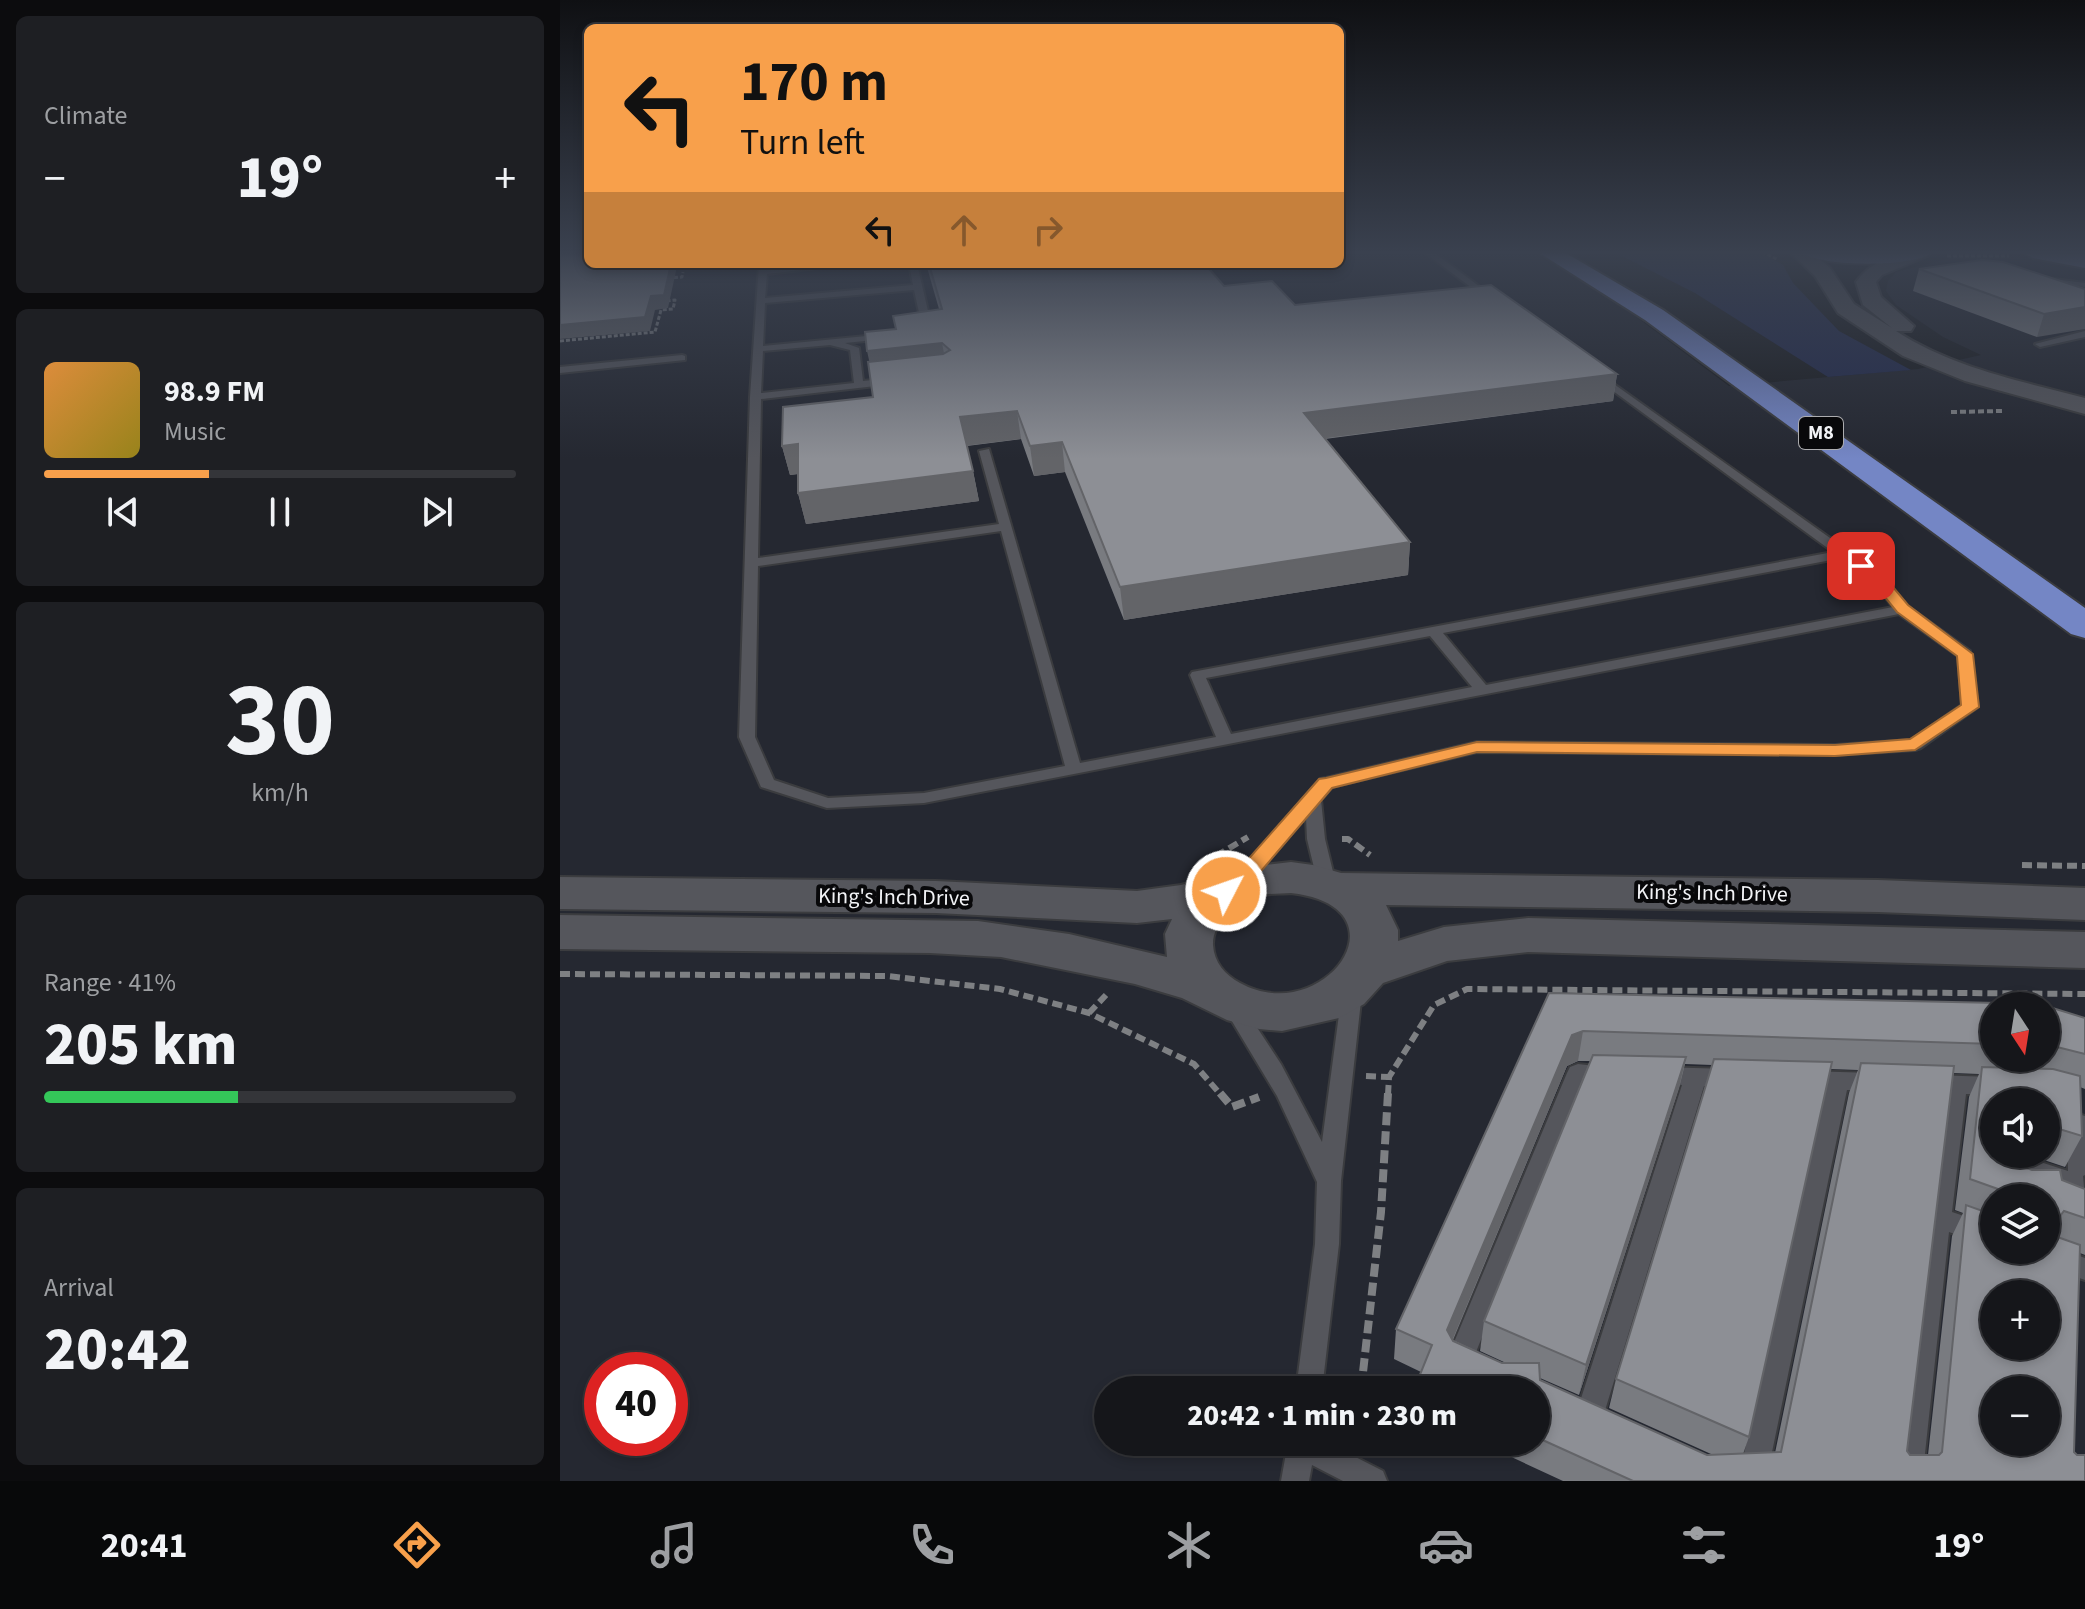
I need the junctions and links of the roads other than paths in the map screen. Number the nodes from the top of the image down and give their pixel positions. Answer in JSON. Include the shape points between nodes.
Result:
{"nodes":[{"id":1,"x":758,"y":321,"type":"edge"},
{"id":2,"x":925,"y":321,"type":"edge"},
{"id":3,"x":1662,"y":321,"type":"edge"},
{"id":4,"x":1685,"y":321,"type":"edge"},
{"id":5,"x":1866,"y":321,"type":"edge"},
{"id":6,"x":1898,"y":321,"type":"edge"},
{"id":7,"x":912,"y":331,"type":"edge"},
{"id":8,"x":2085,"y":334,"type":"edge"},
{"id":9,"x":897,"y":335,"type":"edge"},
{"id":10,"x":830,"y":342,"type":"junction"},
{"id":11,"x":2040,"y":344,"type":"edge"},
{"id":12,"x":757,"y":349,"type":"junction"},
{"id":13,"x":682,"y":358,"type":"dead end"},
{"id":14,"x":1579,"y":362,"type":"edge"},
{"id":15,"x":560,"y":370,"type":"edge"},
{"id":16,"x":903,"y":380,"type":"edge"},
{"id":17,"x":859,"y":385,"type":"junction"},
{"id":18,"x":2085,"y":395,"type":"edge"},
{"id":19,"x":755,"y":397,"type":"junction"},
{"id":20,"x":2085,"y":406,"type":"edge"},
{"id":21,"x":985,"y":451,"type":"dead end"},
{"id":22,"x":1006,"y":527,"type":"junction"},
{"id":23,"x":1845,"y":554,"type":"junction"},
{"id":24,"x":751,"y":563,"type":"junction"},
{"id":25,"x":2085,"y":596,"type":"edge"},
{"id":26,"x":1902,"y":609,"type":"junction"},
{"id":27,"x":2085,"y":626,"type":"edge"},
{"id":28,"x":1433,"y":630,"type":"junction"},
{"id":29,"x":1482,"y":690,"type":"junction"},
{"id":30,"x":1226,"y":740,"type":"junction"},
{"id":31,"x":1074,"y":769,"type":"junction"},
{"id":32,"x":1313,"y":801,"type":"junction"},
{"id":33,"x":1333,"y":887,"type":"junction"},
{"id":34,"x":1232,"y":888,"type":"junction"},
{"id":35,"x":560,"y":893,"type":"edge"},
{"id":36,"x":2085,"y":904,"type":"edge"},
{"id":37,"x":560,"y":932,"type":"edge"},
{"id":38,"x":2085,"y":950,"type":"edge"},
{"id":39,"x":1361,"y":978,"type":"junction"},
{"id":40,"x":1218,"y":994,"type":"junction"},
{"id":41,"x":1696,"y":1077,"type":"junction"},
{"id":42,"x":1754,"y":1078,"type":"edge"},
{"id":43,"x":1783,"y":1079,"type":"edge"},
{"id":44,"x":1838,"y":1081,"type":"junction"},
{"id":45,"x":1956,"y":1085,"type":"junction"},
{"id":46,"x":2010,"y":1087,"type":"edge"},
{"id":47,"x":2078,"y":1098,"type":"edge"},
{"id":48,"x":2082,"y":1178,"type":"edge"},
{"id":49,"x":1329,"y":1181,"type":"junction"},
{"id":50,"x":2020,"y":1184,"type":"edge"},
{"id":51,"x":1939,"y":1218,"type":"junction"},
{"id":52,"x":1980,"y":1232,"type":"edge"},
{"id":53,"x":2060,"y":1260,"type":"edge"},
{"id":54,"x":2082,"y":1268,"type":"edge"},
{"id":55,"x":2077,"y":1297,"type":"edge"},
{"id":56,"x":1488,"y":1371,"type":"edge"},
{"id":57,"x":1311,"y":1376,"type":"edge"},
{"id":58,"x":1563,"y":1405,"type":"edge"},
{"id":59,"x":1589,"y":1417,"type":"junction"},
{"id":60,"x":1618,"y":1430,"type":"edge"},
{"id":61,"x":1299,"y":1456,"type":"edge"},
{"id":62,"x":1326,"y":1456,"type":"edge"},
{"id":63,"x":1295,"y":1481,"type":"edge"},
{"id":64,"x":1373,"y":1481,"type":"edge"},
{"id":65,"x":1752,"y":1481,"type":"edge"},
{"id":66,"x":1908,"y":1481,"type":"edge"}],
"edges":[{"from":1,"to":12,"type":"lane"},
{"from":2,"to":7,"type":"lane","via":[[927,328]]},
{"from":3,"to":27,"type":"highway","number":"M8"},
{"from":4,"to":25,"type":"highway","number":"M8"},
{"from":5,"to":20,"type":"street","via":[[1911,351],[1974,376]]},
{"from":6,"to":18,"type":"street","via":[[1941,347]]},
{"from":8,"to":11,"type":"lane"},
{"from":9,"to":10,"type":"lane"},
{"from":10,"to":12,"type":"lane"},
{"from":10,"to":17,"type":"lane","via":[[854,348]]},
{"from":12,"to":19,"type":"lane"},
{"from":13,"to":15,"type":"lane"},
{"from":14,"to":23,"type":"lane"},
{"from":16,"to":17,"type":"lane"},
{"from":17,"to":19,"type":"lane"},
{"from":19,"to":24,"type":"lane"},
{"from":21,"to":22,"type":"lane"},
{"from":22,"to":24,"type":"lane"},
{"from":22,"to":31,"type":"lane"},
{"from":23,"to":26,"type":"lane","via":[[1877,578]]},
{"from":23,"to":28,"type":"lane"},
{"from":24,"to":31,"type":"lane","via":[[747,737],[767,783],[827,803],[924,798]]},
{"from":26,"to":29,"type":"lane"},
{"from":26,"to":32,"type":"lane","via":[[1965,654],[1970,707],[1915,745],[1835,750],[1477,747],[1326,783]]},
{"from":28,"to":29,"type":"lane"},
{"from":28,"to":30,"type":"lane","via":[[1197,675]]},
{"from":29,"to":30,"type":"lane"},
{"from":30,"to":31,"type":"lane"},
{"from":32,"to":33,"type":"lane","via":[[1317,842]]},
{"from":32,"to":34,"type":"lane"},
{"from":33,"to":34,"type":"street","name":"King's Inch Drive","via":[[1282,877]]},
{"from":33,"to":36,"type":"street","name":"King's Inch Drive"},
{"from":33,"to":39,"type":"street","via":[[1360,905],[1373,925],[1376,947]]},
{"from":34,"to":35,"type":"street","name":"King's Inch Drive","via":[[1141,907],[993,899]]},
{"from":34,"to":40,"type":"street","via":[[1206,905],[1187,944],[1192,966]]},
{"from":37,"to":40,"type":"street","name":"King's Inch Drive","via":[[951,936],[1022,943],[1133,965]]},
{"from":38,"to":39,"type":"street","name":"King's Inch Drive","via":[[1528,935],[1444,944]]},
{"from":39,"to":40,"type":"street","name":"King's Inch Drive","via":[[1323,1004],[1291,1011],[1258,1010]]},
{"from":39,"to":49,"type":"lane"},
{"from":40,"to":49,"type":"lane","via":[[1263,1048]]},
{"from":41,"to":42,"type":"lane"},
{"from":41,"to":56,"type":"lane","via":[[1578,1073],[1460,1359]]},
{"from":41,"to":59,"type":"lane"},
{"from":43,"to":44,"type":"lane"},
{"from":44,"to":45,"type":"lane"},
{"from":44,"to":65,"type":"lane"},
{"from":45,"to":46,"type":"lane"},
{"from":45,"to":51,"type":"lane"},
{"from":47,"to":48,"type":"lane"},
{"from":48,"to":50,"type":"lane","via":[[1984,1165]]},
{"from":49,"to":57,"type":"lane"},
{"from":51,"to":52,"type":"lane"},
{"from":51,"to":66,"type":"lane"},
{"from":53,"to":54,"type":"lane"},
{"from":54,"to":55,"type":"lane"},
{"from":58,"to":59,"type":"lane"},
{"from":59,"to":60,"type":"lane"},
{"from":61,"to":63,"type":"lane"},
{"from":62,"to":64,"type":"lane"}]}
